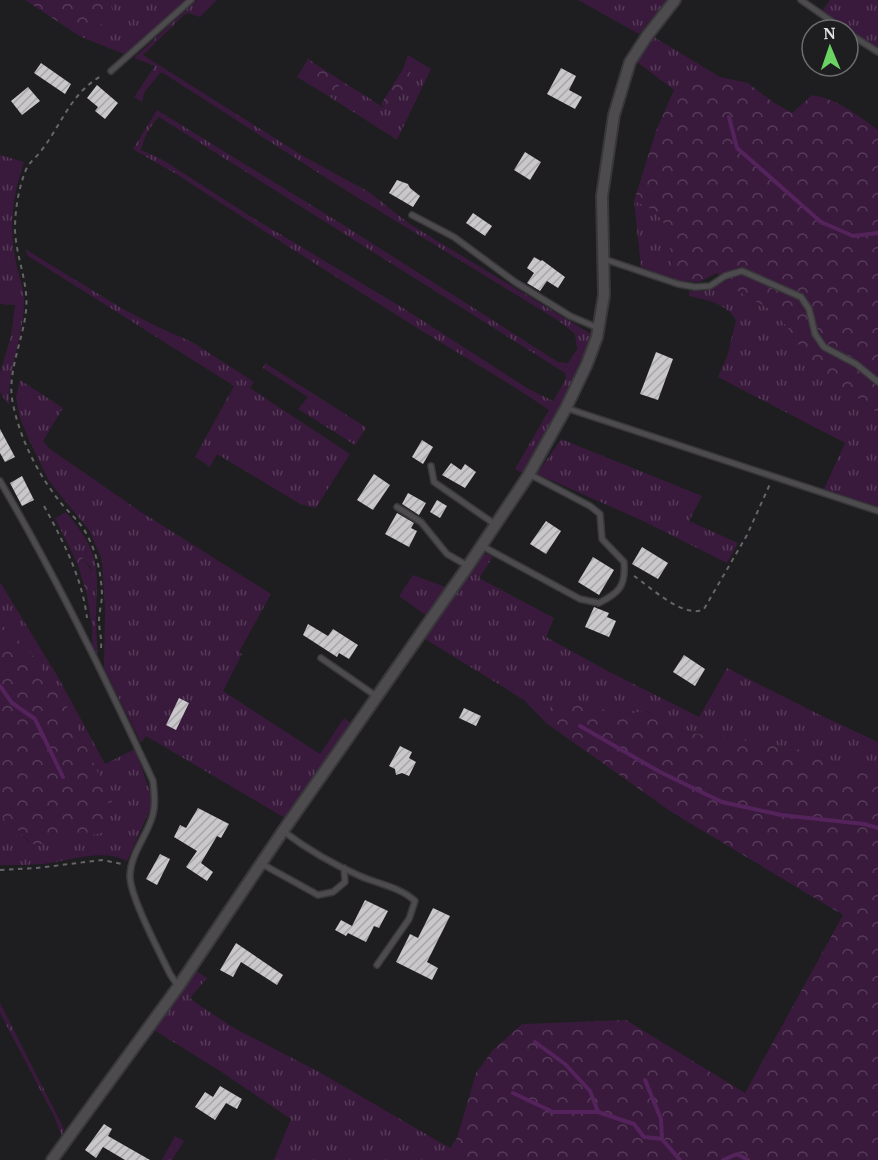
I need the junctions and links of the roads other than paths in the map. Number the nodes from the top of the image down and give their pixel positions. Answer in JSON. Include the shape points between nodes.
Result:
{"nodes":[{"id":1,"x":191,"y":0,"type":"edge"},
{"id":2,"x":675,"y":0,"type":"edge"},
{"id":3,"x":801,"y":0,"type":"edge"},
{"id":4,"x":827,"y":18,"type":"edge"},
{"id":5,"x":860,"y":41,"type":"edge"},
{"id":6,"x":878,"y":52,"type":"edge"},
{"id":7,"x":111,"y":71,"type":"road end"},
{"id":8,"x":412,"y":215,"type":"dead end"},
{"id":9,"x":604,"y":259,"type":"junction"},
{"id":10,"x":598,"y":328,"type":"junction"},
{"id":11,"x":878,"y":382,"type":"edge"},
{"id":12,"x":566,"y":408,"type":"junction"},
{"id":13,"x":431,"y":466,"type":"dead end"},
{"id":14,"x":529,"y":474,"type":"junction"},
{"id":15,"x":0,"y":480,"type":"edge"},
{"id":16,"x":397,"y":507,"type":"dead end"},
{"id":17,"x":878,"y":511,"type":"edge"},
{"id":18,"x":496,"y":525,"type":"junction"},
{"id":19,"x":482,"y":546,"type":"junction"},
{"id":20,"x":468,"y":566,"type":"junction"},
{"id":21,"x":321,"y":658,"type":"dead end"},
{"id":22,"x":378,"y":697,"type":"junction"},
{"id":23,"x":283,"y":831,"type":"junction"},
{"id":24,"x":262,"y":864,"type":"junction"},
{"id":25,"x":344,"y":868,"type":"junction"},
{"id":26,"x":377,"y":965,"type":"dead end"},
{"id":27,"x":178,"y":987,"type":"junction"},
{"id":28,"x":52,"y":1160,"type":"edge"}],
"edges":[{"from":1,"to":7,"type":"lane"},
{"from":2,"to":9,"type":"street","via":[[630,62],[623,80],[608,144],[602,196]]},
{"from":3,"to":4,"type":"lane"},
{"from":5,"to":6,"type":"lane"},
{"from":8,"to":10,"type":"lane","via":[[454,237],[570,316]]},
{"from":9,"to":10,"type":"street","via":[[604,295]]},
{"from":9,"to":11,"type":"lane","via":[[695,287],[710,286],[742,271],[801,297],[824,347],[856,364]]},
{"from":10,"to":12,"type":"street","via":[[587,364]]},
{"from":12,"to":14,"type":"street"},
{"from":12,"to":17,"type":"lane"},
{"from":13,"to":18,"type":"lane","via":[[434,482]]},
{"from":14,"to":18,"type":"street"},
{"from":14,"to":19,"type":"lane","via":[[600,514],[602,539],[624,562],[624,579],[615,595],[599,603],[580,599]]},
{"from":15,"to":27,"type":"lane","via":[[99,664],[153,781],[153,816],[136,852],[130,878],[135,897]]},
{"from":16,"to":20,"type":"lane","via":[[421,522],[447,554]]},
{"from":18,"to":19,"type":"street"},
{"from":19,"to":20,"type":"street"},
{"from":20,"to":22,"type":"street"},
{"from":21,"to":22,"type":"lane"},
{"from":22,"to":23,"type":"street"},
{"from":23,"to":24,"type":"street"},
{"from":23,"to":25,"type":"lane","via":[[311,852]]},
{"from":24,"to":25,"type":"lane","via":[[318,895],[333,892],[345,882]]},
{"from":24,"to":27,"type":"street"},
{"from":25,"to":26,"type":"lane","via":[[415,901],[409,919]]},
{"from":27,"to":28,"type":"street"}]}
